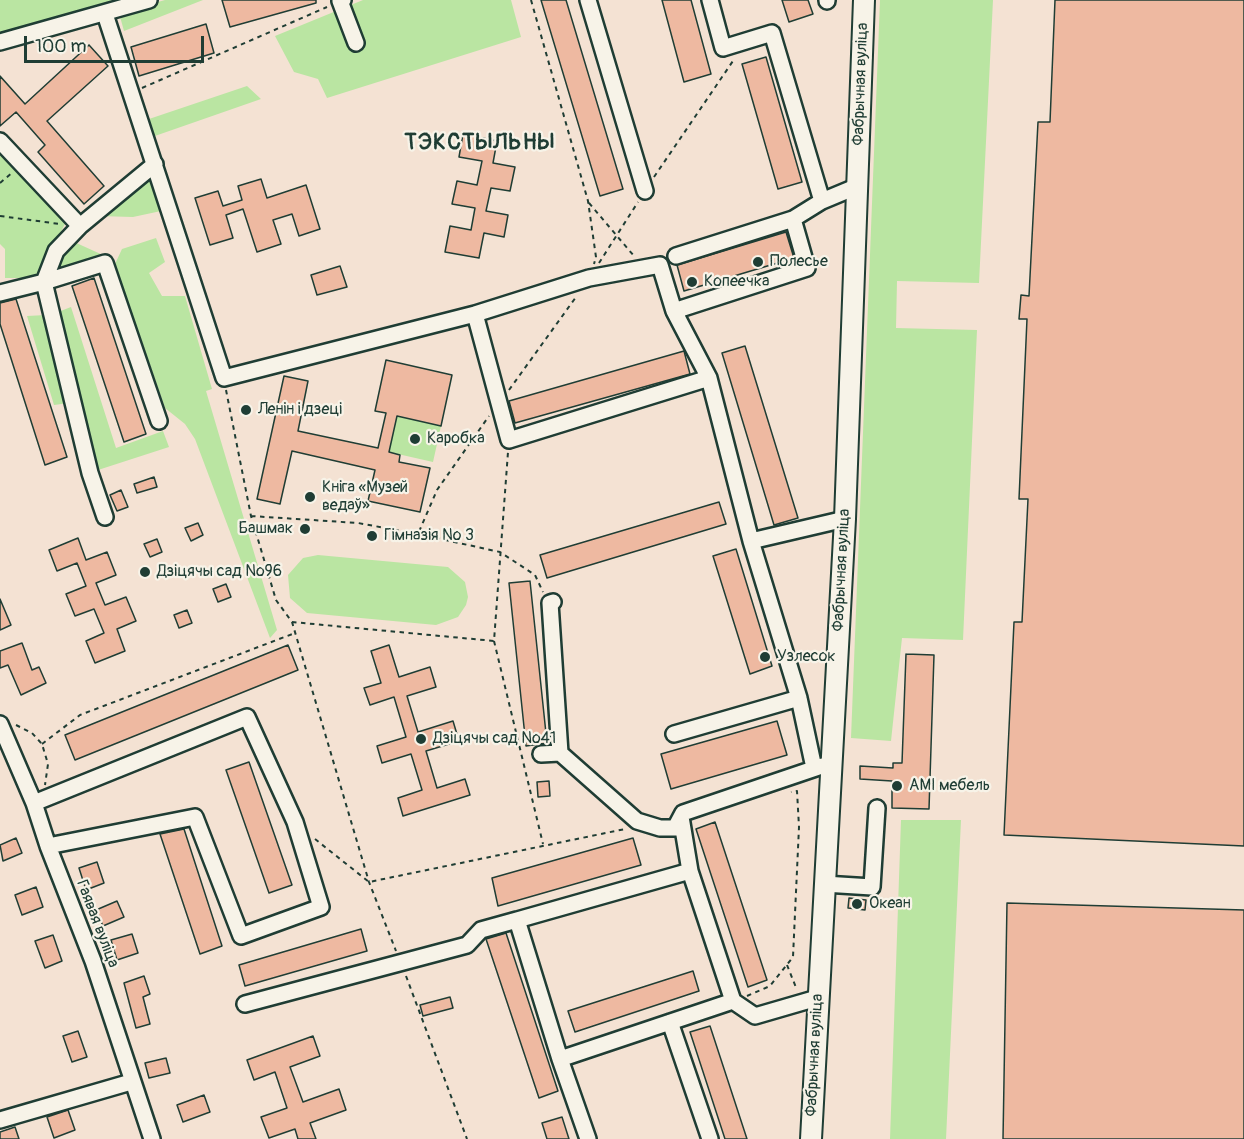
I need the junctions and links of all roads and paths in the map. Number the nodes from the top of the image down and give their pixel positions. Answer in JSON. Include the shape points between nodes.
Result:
{"nodes":[{"id":1,"x":149,"y":0,"type":"edge"},
{"id":2,"x":342,"y":0,"type":"edge"},
{"id":3,"x":531,"y":0,"type":"edge"},
{"id":4,"x":588,"y":0,"type":"edge"},
{"id":5,"x":710,"y":0,"type":"edge"},
{"id":6,"x":864,"y":0,"type":"edge"},
{"id":7,"x":105,"y":14,"type":"junction"},
{"id":8,"x":748,"y":39,"type":"junction"},
{"id":9,"x":0,"y":42,"type":"edge"},
{"id":10,"x":356,"y":43,"type":"dead end"},
{"id":11,"x":131,"y":93,"type":"junction"},
{"id":12,"x":0,"y":141,"type":"edge"},
{"id":13,"x":155,"y":164,"type":"junction"},
{"id":14,"x":858,"y":186,"type":"junction"},
{"id":15,"x":645,"y":192,"type":"junction"},
{"id":16,"x":588,"y":201,"type":"junction"},
{"id":17,"x":822,"y":201,"type":"junction"},
{"id":18,"x":0,"y":216,"type":"edge"},
{"id":19,"x":793,"y":219,"type":"junction"},
{"id":20,"x":80,"y":226,"type":"junction"},
{"id":21,"x":615,"y":235,"type":"junction"},
{"id":22,"x":676,"y":256,"type":"dead end"},
{"id":23,"x":644,"y":268,"type":"junction"},
{"id":24,"x":589,"y":278,"type":"junction"},
{"id":25,"x":44,"y":282,"type":"junction"},
{"id":26,"x":0,"y":293,"type":"edge"},
{"id":27,"x":674,"y":311,"type":"junction"},
{"id":28,"x":475,"y":314,"type":"junction"},
{"id":29,"x":224,"y":378,"type":"junction"},
{"id":30,"x":709,"y":378,"type":"junction"},
{"id":31,"x":499,"y":403,"type":"junction"},
{"id":32,"x":159,"y":421,"type":"dead end"},
{"id":33,"x":509,"y":440,"type":"junction"},
{"id":34,"x":251,"y":516,"type":"junction"},
{"id":35,"x":105,"y":517,"type":"dead end"},
{"id":36,"x":845,"y":519,"type":"junction"},
{"id":37,"x":418,"y":534,"type":"junction"},
{"id":38,"x":751,"y":541,"type":"junction"},
{"id":39,"x":500,"y":552,"type":"junction"},
{"id":40,"x":551,"y":603,"type":"joint"},
{"id":41,"x":292,"y":622,"type":"junction"},
{"id":42,"x":295,"y":633,"type":"junction"},
{"id":43,"x":494,"y":641,"type":"junction"},
{"id":44,"x":799,"y":698,"type":"junction"},
{"id":45,"x":5,"y":723,"type":"edge"},
{"id":46,"x":674,"y":734,"type":"dead end"},
{"id":47,"x":42,"y":744,"type":"junction"},
{"id":48,"x":560,"y":753,"type":"junction"},
{"id":49,"x":541,"y":754,"type":"dead end"},
{"id":50,"x":823,"y":766,"type":"junction"},
{"id":51,"x":785,"y":793,"type":"dead end"},
{"id":52,"x":34,"y":803,"type":"junction"},
{"id":53,"x":877,"y":808,"type":"dead end"},
{"id":54,"x":681,"y":817,"type":"junction"},
{"id":55,"x":294,"y":822,"type":"junction"},
{"id":56,"x":625,"y":829,"type":"dead end"},
{"id":57,"x":543,"y":844,"type":"junction"},
{"id":58,"x":48,"y":846,"type":"junction"},
{"id":59,"x":690,"y":871,"type":"junction"},
{"id":60,"x":369,"y":882,"type":"junction"},
{"id":61,"x":824,"y":884,"type":"junction"},
{"id":62,"x":517,"y":920,"type":"junction"},
{"id":63,"x":400,"y":962,"type":"junction"},
{"id":64,"x":786,"y":965,"type":"junction"},
{"id":65,"x":809,"y":1000,"type":"junction"},
{"id":66,"x":733,"y":1001,"type":"junction"},
{"id":67,"x":245,"y":1004,"type":"dead end"},
{"id":68,"x":670,"y":1022,"type":"junction"},
{"id":69,"x":560,"y":1059,"type":"junction"},
{"id":70,"x":131,"y":1082,"type":"junction"},
{"id":71,"x":0,"y":1120,"type":"edge"},
{"id":72,"x":152,"y":1139,"type":"edge"},
{"id":73,"x":467,"y":1139,"type":"edge"},
{"id":74,"x":588,"y":1139,"type":"edge"},
{"id":75,"x":710,"y":1139,"type":"edge"},
{"id":76,"x":811,"y":1139,"type":"edge"}],
"edges":[{"from":1,"to":7,"type":"street"},
{"from":2,"to":10,"type":"street"},
{"from":2,"to":11,"type":"path"},
{"from":3,"to":16,"type":"path"},
{"from":4,"to":15,"type":"street"},
{"from":5,"to":8,"type":"street","via":[[723,48]]},
{"from":6,"to":14,"type":"main road","name":"Фабрычная вуліца"},
{"from":7,"to":9,"type":"street"},
{"from":7,"to":11,"type":"street"},
{"from":8,"to":15,"type":"path"},
{"from":8,"to":17,"type":"street","via":[[772,33]]},
{"from":11,"to":13,"type":"street"},
{"from":12,"to":20,"type":"street"},
{"from":13,"to":20,"type":"street"},
{"from":13,"to":29,"type":"street"},
{"from":14,"to":17,"type":"street"},
{"from":14,"to":36,"type":"main road","name":"Фабрычная вуліца"},
{"from":15,"to":21,"type":"path"},
{"from":16,"to":21,"type":"path"},
{"from":16,"to":24,"type":"path","via":[[596,257]]},
{"from":17,"to":19,"type":"street"},
{"from":18,"to":20,"type":"path"},
{"from":19,"to":22,"type":"street"},
{"from":19,"to":27,"type":"street","via":[[807,268]]},
{"from":20,"to":25,"type":"street","via":[[56,251]]},
{"from":21,"to":23,"type":"path"},
{"from":21,"to":24,"type":"path"},
{"from":23,"to":24,"type":"street"},
{"from":23,"to":27,"type":"street","via":[[660,265]]},
{"from":24,"to":28,"type":"street"},
{"from":24,"to":31,"type":"path"},
{"from":25,"to":26,"type":"street"},
{"from":25,"to":32,"type":"street","via":[[105,263]]},
{"from":25,"to":35,"type":"street","via":[[90,473]]},
{"from":27,"to":30,"type":"street"},
{"from":28,"to":29,"type":"street"},
{"from":28,"to":31,"type":"street"},
{"from":29,"to":34,"type":"path"},
{"from":30,"to":33,"type":"street"},
{"from":30,"to":38,"type":"street"},
{"from":31,"to":33,"type":"street"},
{"from":31,"to":37,"type":"path","via":[[437,490]]},
{"from":33,"to":39,"type":"path"},
{"from":34,"to":37,"type":"path","via":[[358,523]]},
{"from":34,"to":41,"type":"path","via":[[276,600]]},
{"from":36,"to":38,"type":"street"},
{"from":36,"to":50,"type":"main road","name":"Фабрычная вуліца"},
{"from":37,"to":39,"type":"path"},
{"from":38,"to":44,"type":"street"},
{"from":39,"to":40,"type":"path","via":[[535,575]]},
{"from":39,"to":43,"type":"path"},
{"from":40,"to":48,"type":"street"},
{"from":41,"to":42,"type":"path"},
{"from":41,"to":43,"type":"path"},
{"from":42,"to":47,"type":"path","via":[[80,715]]},
{"from":42,"to":60,"type":"path"},
{"from":43,"to":57,"type":"path"},
{"from":44,"to":46,"type":"street"},
{"from":44,"to":50,"type":"street"},
{"from":45,"to":47,"type":"path","via":[[32,733]]},
{"from":45,"to":52,"type":"street","name":"Гаявая вуліца"},
{"from":47,"to":52,"type":"path","via":[[48,764],[44,788]]},
{"from":48,"to":49,"type":"street"},
{"from":48,"to":54,"type":"street","via":[[637,821],[675,828]]},
{"from":50,"to":54,"type":"street","via":[[683,813]]},
{"from":50,"to":61,"type":"main road","name":"Фабрычная вуліца"},
{"from":51,"to":64,"type":"path","via":[[797,790],[799,827],[793,957]]},
{"from":52,"to":55,"type":"street","via":[[248,717]]},
{"from":52,"to":58,"type":"street","name":"Гаявая вуліца"},
{"from":53,"to":61,"type":"street","via":[[872,887]]},
{"from":54,"to":59,"type":"street"},
{"from":55,"to":58,"type":"street","via":[[321,908],[241,936],[195,817]]},
{"from":55,"to":60,"type":"path"},
{"from":56,"to":57,"type":"path"},
{"from":57,"to":60,"type":"path"},
{"from":58,"to":70,"type":"street","name":"Гаявая вуліца","via":[[93,961]]},
{"from":59,"to":62,"type":"street"},
{"from":59,"to":66,"type":"street"},
{"from":60,"to":63,"type":"path"},
{"from":61,"to":65,"type":"main road","name":"Фабрычная вуліца"},
{"from":62,"to":63,"type":"street","via":[[481,930],[467,945]]},
{"from":62,"to":69,"type":"street"},
{"from":63,"to":67,"type":"street"},
{"from":63,"to":73,"type":"path"},
{"from":64,"to":65,"type":"path"},
{"from":64,"to":66,"type":"path","via":[[770,986]]},
{"from":65,"to":66,"type":"street","via":[[755,1017]]},
{"from":65,"to":76,"type":"main road","name":"Фабрычная вуліца"},
{"from":66,"to":68,"type":"street"},
{"from":68,"to":69,"type":"street"},
{"from":68,"to":75,"type":"street"},
{"from":69,"to":74,"type":"street"},
{"from":70,"to":71,"type":"street"},
{"from":70,"to":72,"type":"street","name":"Гаявая вуліца"}]}
